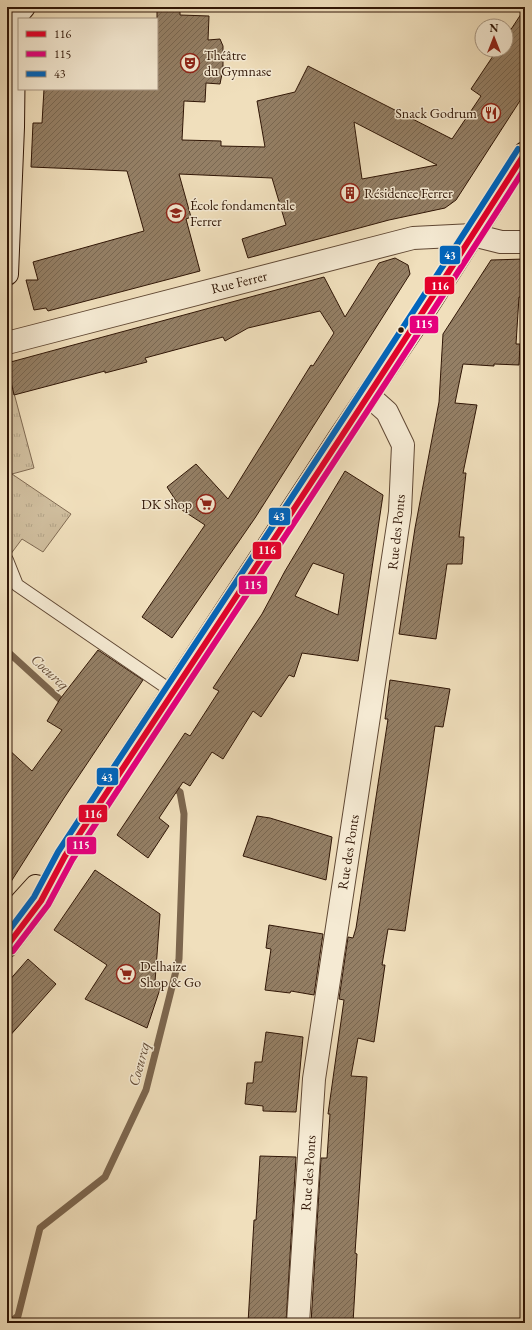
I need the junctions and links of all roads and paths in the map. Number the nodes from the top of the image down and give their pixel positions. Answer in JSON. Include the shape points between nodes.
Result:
{"nodes":[{"id":1,"x":24,"y":7,"type":"edge"},
{"id":2,"x":22,"y":18,"type":"edge"},
{"id":3,"x":7,"y":27,"type":"edge"},
{"id":4,"x":18,"y":31,"type":"edge"},
{"id":5,"x":11,"y":90,"type":"edge"},
{"id":6,"x":525,"y":153,"type":"edge"},
{"id":7,"x":473,"y":236,"type":"junction"},
{"id":8,"x":525,"y":242,"type":"edge"},
{"id":9,"x":7,"y":274,"type":"edge"},
{"id":10,"x":7,"y":343,"type":"edge"},
{"id":11,"x":368,"y":395,"type":"junction"},
{"id":12,"x":7,"y":560,"type":"edge"},
{"id":13,"x":173,"y":692,"type":"junction"},
{"id":14,"x":65,"y":856,"type":"junction"},
{"id":15,"x":7,"y":918,"type":"edge"},
{"id":16,"x":7,"y":946,"type":"edge"},
{"id":17,"x":298,"y":1323,"type":"edge"}],
"edges":[{"from":1,"to":2,"type":"street"},
{"from":1,"to":3,"type":"street"},
{"from":4,"to":5,"type":"street","via":[[14,43]]},
{"from":5,"to":9,"type":"street"},
{"from":6,"to":7,"type":"main road"},
{"from":7,"to":8,"type":"street","name":"Rue Ferrer","via":[[501,242]]},
{"from":7,"to":10,"type":"street","name":"Rue Ferrer","via":[[413,238]]},
{"from":7,"to":11,"type":"main road"},
{"from":11,"to":13,"type":"main road"},
{"from":11,"to":17,"type":"street","name":"Rue des Ponts","via":[[387,412],[403,445],[400,512],[314,1079]]},
{"from":12,"to":13,"type":"lane","via":[[17,584]]},
{"from":13,"to":14,"type":"main road"},
{"from":14,"to":15,"type":"main road"},
{"from":14,"to":16,"type":"main road","via":[[41,901]]}]}
